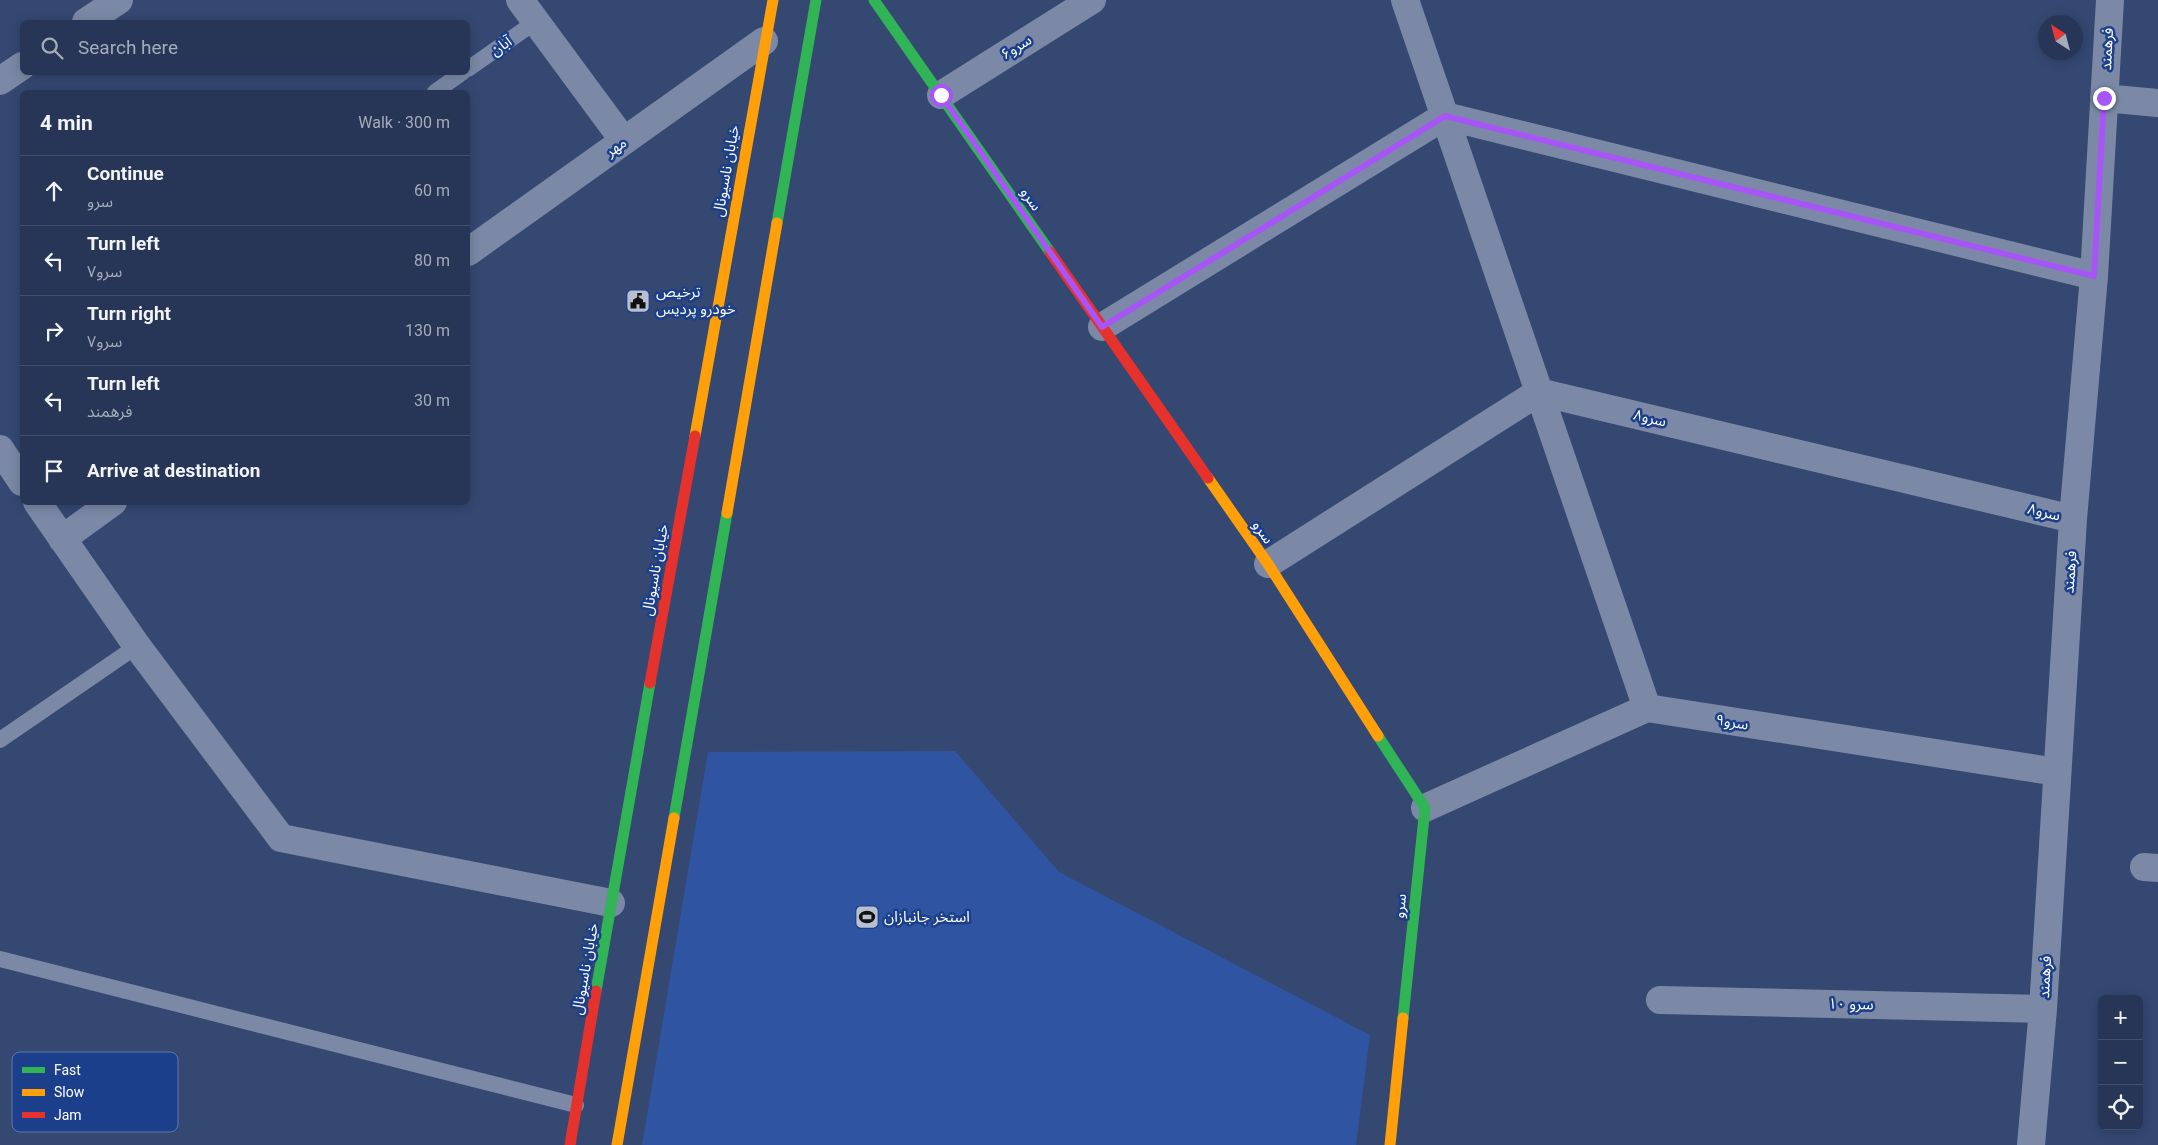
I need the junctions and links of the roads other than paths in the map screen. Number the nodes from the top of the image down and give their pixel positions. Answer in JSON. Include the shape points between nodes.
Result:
{"nodes":[{"id":1,"x":119,"y":0,"type":"edge"},
{"id":2,"x":520,"y":0,"type":"edge"},
{"id":3,"x":772,"y":0,"type":"edge"},
{"id":4,"x":816,"y":0,"type":"edge"},
{"id":5,"x":874,"y":0,"type":"edge"},
{"id":6,"x":1092,"y":0,"type":"edge"},
{"id":7,"x":1405,"y":0,"type":"edge"},
{"id":8,"x":2110,"y":0,"type":"edge"},
{"id":9,"x":89,"y":20,"type":"edge"},
{"id":10,"x":535,"y":22,"type":"junction"},
{"id":11,"x":764,"y":42,"type":"junction"},
{"id":12,"x":20,"y":67,"type":"edge"},
{"id":13,"x":470,"y":69,"type":"edge"},
{"id":14,"x":459,"y":75,"type":"edge"},
{"id":15,"x":0,"y":82,"type":"edge"},
{"id":16,"x":438,"y":90,"type":"edge"},
{"id":17,"x":941,"y":95,"type":"junction"},
{"id":18,"x":2104,"y":98,"type":"junction"},
{"id":19,"x":2158,"y":103,"type":"edge"},
{"id":20,"x":1445,"y":116,"type":"junction"},
{"id":21,"x":624,"y":141,"type":"junction"},
{"id":22,"x":472,"y":240,"type":"edge"},
{"id":23,"x":2094,"y":276,"type":"junction"},
{"id":24,"x":1102,"y":327,"type":"junction"},
{"id":25,"x":1539,"y":392,"type":"junction"},
{"id":26,"x":0,"y":449,"type":"edge"},
{"id":27,"x":20,"y":479,"type":"edge"},
{"id":28,"x":39,"y":505,"type":"edge"},
{"id":29,"x":109,"y":505,"type":"edge"},
{"id":30,"x":2074,"y":520,"type":"junction"},
{"id":31,"x":62,"y":538,"type":"junction"},
{"id":32,"x":1268,"y":564,"type":"junction"},
{"id":33,"x":138,"y":646,"type":"junction"},
{"id":34,"x":1647,"y":708,"type":"junction"},
{"id":35,"x":0,"y":740,"type":"edge"},
{"id":36,"x":2057,"y":772,"type":"junction"},
{"id":37,"x":1425,"y":808,"type":"junction"},
{"id":38,"x":611,"y":902,"type":"junction"},
{"id":39,"x":0,"y":959,"type":"edge"},
{"id":40,"x":1660,"y":1000,"type":"dead end"},
{"id":41,"x":2043,"y":1009,"type":"junction"},
{"id":42,"x":576,"y":1105,"type":"junction"},
{"id":43,"x":570,"y":1145,"type":"edge"},
{"id":44,"x":617,"y":1145,"type":"edge"},
{"id":45,"x":1390,"y":1145,"type":"edge"},
{"id":46,"x":2031,"y":1145,"type":"edge"}],
"edges":[{"from":1,"to":9,"type":"street"},
{"from":2,"to":10,"type":"street"},
{"from":3,"to":11,"type":"street","name":"خیابان ناسیونال"},
{"from":4,"to":44,"type":"street"},
{"from":5,"to":17,"type":"street","name":"سرو"},
{"from":6,"to":17,"type":"street","name":"سرو۶"},
{"from":7,"to":20,"type":"street"},
{"from":8,"to":18,"type":"street","name":"فرهمند"},
{"from":10,"to":13,"type":"lane","name":"آبان"},
{"from":10,"to":21,"type":"street"},
{"from":11,"to":21,"type":"street","name":"مهر"},
{"from":11,"to":38,"type":"street","name":"خیابان ناسیونال"},
{"from":12,"to":15,"type":"street"},
{"from":14,"to":16,"type":"lane"},
{"from":17,"to":24,"type":"street","name":"سرو"},
{"from":18,"to":19,"type":"street"},
{"from":18,"to":23,"type":"street","name":"فرهمند"},
{"from":20,"to":23,"type":"street"},
{"from":20,"to":24,"type":"street"},
{"from":20,"to":25,"type":"street"},
{"from":21,"to":22,"type":"street","name":"مهر"},
{"from":23,"to":30,"type":"street","name":"فرهمند"},
{"from":24,"to":32,"type":"street","name":"سرو"},
{"from":25,"to":30,"type":"street","name":"سرو۸"},
{"from":25,"to":32,"type":"street"},
{"from":25,"to":34,"type":"street"},
{"from":26,"to":27,"type":"street"},
{"from":28,"to":31,"type":"street"},
{"from":29,"to":31,"type":"street"},
{"from":30,"to":36,"type":"street","name":"فرهمند"},
{"from":31,"to":33,"type":"street"},
{"from":32,"to":37,"type":"street","name":"سرو"},
{"from":33,"to":35,"type":"lane"},
{"from":33,"to":38,"type":"street","via":[[280,838]]},
{"from":34,"to":36,"type":"street","name":"سرو۹"},
{"from":34,"to":37,"type":"street"},
{"from":36,"to":41,"type":"street","name":"فرهمند"},
{"from":37,"to":45,"type":"street","name":"سرو"},
{"from":38,"to":42,"type":"street","name":"خیابان ناسیونال"},
{"from":39,"to":42,"type":"lane"},
{"from":40,"to":41,"type":"street","name":"سرو ۱۰"},
{"from":41,"to":46,"type":"street","name":"فرهمند"},
{"from":42,"to":43,"type":"street","name":"خیابان ناسیونال"}]}
